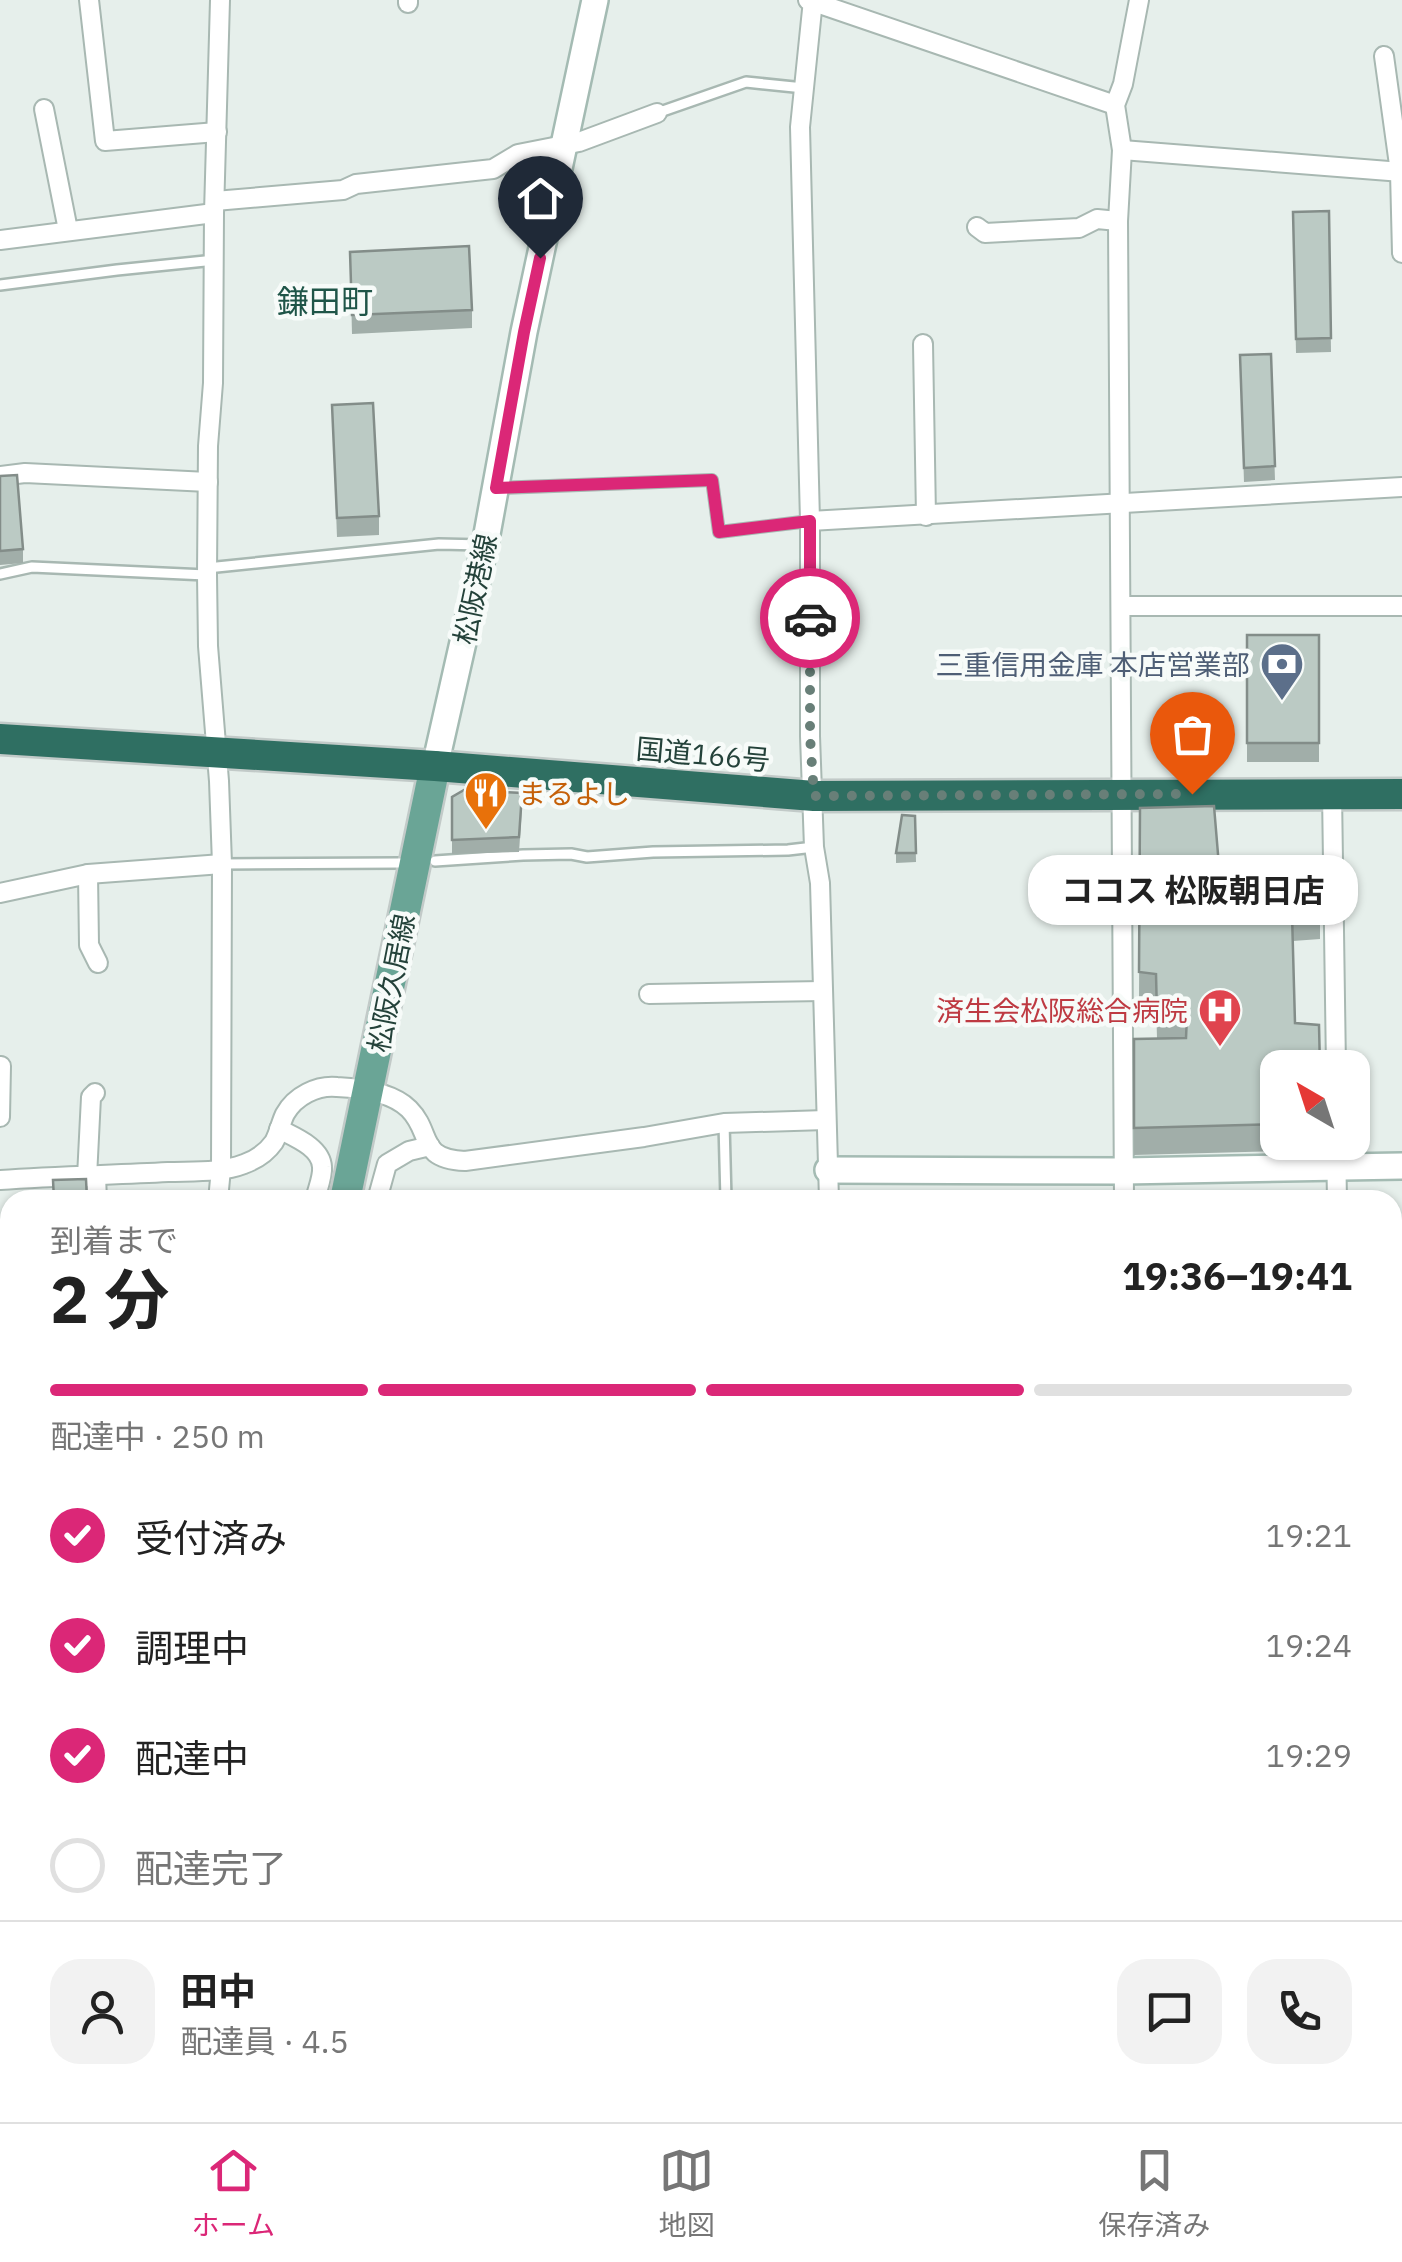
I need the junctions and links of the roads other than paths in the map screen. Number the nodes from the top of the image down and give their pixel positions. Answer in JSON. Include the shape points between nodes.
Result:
{"nodes":[{"id":1,"x":89,"y":0,"type":"edge"},
{"id":2,"x":220,"y":0,"type":"edge"},
{"id":3,"x":595,"y":0,"type":"edge"},
{"id":4,"x":1139,"y":0,"type":"edge"},
{"id":5,"x":811,"y":1,"type":"edge"},
{"id":6,"x":1384,"y":56,"type":"dead end"},
{"id":7,"x":804,"y":88,"type":"junction"},
{"id":8,"x":1115,"y":106,"type":"junction"},
{"id":9,"x":44,"y":109,"type":"dead end"},
{"id":10,"x":657,"y":113,"type":"joint"},
{"id":11,"x":217,"y":132,"type":"junction"},
{"id":12,"x":566,"y":145,"type":"junction"},
{"id":13,"x":1122,"y":150,"type":"junction"},
{"id":14,"x":1401,"y":172,"type":"edge"},
{"id":15,"x":215,"y":207,"type":"junction"},
{"id":16,"x":1118,"y":221,"type":"junction"},
{"id":17,"x":978,"y":226,"type":"dead end"},
{"id":18,"x":68,"y":230,"type":"junction"},
{"id":19,"x":0,"y":240,"type":"edge"},
{"id":20,"x":1402,"y":253,"type":"edge"},
{"id":21,"x":215,"y":260,"type":"junction"},
{"id":22,"x":0,"y":284,"type":"edge"},
{"id":23,"x":923,"y":344,"type":"dead end"},
{"id":24,"x":0,"y":476,"type":"edge"},
{"id":25,"x":208,"y":482,"type":"junction"},
{"id":26,"x":1402,"y":487,"type":"edge"},
{"id":27,"x":496,"y":488,"type":"junction"},
{"id":28,"x":1121,"y":503,"type":"junction"},
{"id":29,"x":926,"y":516,"type":"junction"},
{"id":30,"x":810,"y":521,"type":"junction"},
{"id":31,"x":485,"y":545,"type":"junction"},
{"id":32,"x":207,"y":571,"type":"junction"},
{"id":33,"x":0,"y":574,"type":"edge"},
{"id":34,"x":1122,"y":606,"type":"junction"},
{"id":35,"x":1402,"y":606,"type":"edge"},
{"id":36,"x":0,"y":739,"type":"edge"},
{"id":37,"x":216,"y":752,"type":"junction"},
{"id":38,"x":435,"y":766,"type":"junction"},
{"id":39,"x":1332,"y":793,"type":"junction"},
{"id":40,"x":1122,"y":794,"type":"junction"},
{"id":41,"x":1402,"y":794,"type":"edge"},
{"id":42,"x":814,"y":796,"type":"junction"},
{"id":43,"x":814,"y":847,"type":"junction"},
{"id":44,"x":435,"y":862,"type":"dead end"},
{"id":45,"x":400,"y":863,"type":"dead end"},
{"id":46,"x":222,"y":864,"type":"junction"},
{"id":47,"x":88,"y":874,"type":"junction"},
{"id":48,"x":0,"y":893,"type":"edge"},
{"id":49,"x":98,"y":963,"type":"dead end"},
{"id":50,"x":823,"y":991,"type":"junction"},
{"id":51,"x":650,"y":994,"type":"dead end"},
{"id":52,"x":1336,"y":1050,"type":"edge"},
{"id":53,"x":1,"y":1066,"type":"edge"},
{"id":54,"x":369,"y":1091,"type":"junction"},
{"id":55,"x":95,"y":1093,"type":"dead end"},
{"id":56,"x":0,"y":1116,"type":"edge"},
{"id":57,"x":826,"y":1120,"type":"junction"},
{"id":58,"x":724,"y":1123,"type":"junction"},
{"id":59,"x":280,"y":1129,"type":"junction"},
{"id":60,"x":430,"y":1146,"type":"junction"},
{"id":61,"x":1262,"y":1160,"type":"edge"},
{"id":62,"x":1337,"y":1160,"type":"edge"},
{"id":63,"x":1370,"y":1160,"type":"edge"},
{"id":64,"x":1402,"y":1166,"type":"edge"},
{"id":65,"x":221,"y":1168,"type":"junction"},
{"id":66,"x":828,"y":1170,"type":"junction"},
{"id":67,"x":1124,"y":1171,"type":"junction"},
{"id":68,"x":2,"y":1174,"type":"edge"},
{"id":69,"x":91,"y":1176,"type":"junction"},
{"id":70,"x":94,"y":1190,"type":"edge"},
{"id":71,"x":219,"y":1190,"type":"edge"},
{"id":72,"x":317,"y":1190,"type":"edge"},
{"id":73,"x":347,"y":1190,"type":"edge"},
{"id":74,"x":380,"y":1190,"type":"edge"},
{"id":75,"x":726,"y":1190,"type":"edge"},
{"id":76,"x":829,"y":1190,"type":"edge"},
{"id":77,"x":1124,"y":1190,"type":"edge"},
{"id":78,"x":1336,"y":1190,"type":"edge"}],
"edges":[{"from":1,"to":11,"type":"street","via":[[105,142]]},
{"from":2,"to":11,"type":"street"},
{"from":3,"to":12,"type":"main road","name":"松阪港線"},
{"from":4,"to":8,"type":"street"},
{"from":5,"to":7,"type":"street"},
{"from":5,"to":8,"type":"street"},
{"from":6,"to":14,"type":"street"},
{"from":7,"to":10,"type":"lane","via":[[746,82]]},
{"from":7,"to":30,"type":"street"},
{"from":8,"to":13,"type":"street"},
{"from":9,"to":18,"type":"street"},
{"from":10,"to":12,"type":"street"},
{"from":11,"to":15,"type":"street"},
{"from":12,"to":15,"type":"street","via":[[518,154],[493,169]]},
{"from":12,"to":27,"type":"main road","name":"松阪港線"},
{"from":13,"to":14,"type":"street"},
{"from":13,"to":16,"type":"street"},
{"from":14,"to":20,"type":"street"},
{"from":15,"to":18,"type":"street"},
{"from":15,"to":21,"type":"street"},
{"from":16,"to":17,"type":"street","via":[[985,234]]},
{"from":16,"to":28,"type":"street"},
{"from":18,"to":19,"type":"street"},
{"from":21,"to":22,"type":"lane"},
{"from":21,"to":25,"type":"street"},
{"from":23,"to":29,"type":"street"},
{"from":24,"to":25,"type":"street"},
{"from":25,"to":32,"type":"street"},
{"from":26,"to":28,"type":"street"},
{"from":27,"to":30,"type":"lane","via":[[712,480],[719,532]]},
{"from":27,"to":31,"type":"main road","name":"松阪港線"},
{"from":28,"to":29,"type":"street"},
{"from":28,"to":34,"type":"street"},
{"from":29,"to":30,"type":"street"},
{"from":30,"to":42,"type":"street"},
{"from":31,"to":32,"type":"lane","via":[[439,544]]},
{"from":31,"to":38,"type":"main road","name":"松阪港線"},
{"from":32,"to":33,"type":"lane","via":[[32,567]]},
{"from":32,"to":37,"type":"street"},
{"from":34,"to":35,"type":"street"},
{"from":34,"to":40,"type":"street"},
{"from":36,"to":37,"type":"highway","name":"国道166号"},
{"from":37,"to":38,"type":"highway","name":"国道166号"},
{"from":37,"to":46,"type":"street"},
{"from":38,"to":42,"type":"highway","name":"国道166号"},
{"from":38,"to":54,"type":"main road","name":"松阪久居線"},
{"from":39,"to":40,"type":"highway","name":"国道166号"},
{"from":39,"to":41,"type":"highway","name":"国道166号"},
{"from":39,"to":52,"type":"street"},
{"from":40,"to":42,"type":"highway","name":"国道166号"},
{"from":40,"to":67,"type":"street"},
{"from":42,"to":43,"type":"street"},
{"from":43,"to":44,"type":"lane"},
{"from":43,"to":50,"type":"street"},
{"from":45,"to":46,"type":"lane"},
{"from":46,"to":47,"type":"street"},
{"from":46,"to":65,"type":"street"},
{"from":47,"to":48,"type":"street"},
{"from":47,"to":49,"type":"street","via":[[89,945]]},
{"from":50,"to":51,"type":"street"},
{"from":50,"to":57,"type":"street"},
{"from":53,"to":56,"type":"street"},
{"from":54,"to":59,"type":"street","via":[[311,1091],[290,1106]]},
{"from":54,"to":60,"type":"street","via":[[409,1109]]},
{"from":54,"to":73,"type":"main road","name":"松阪久居線"},
{"from":55,"to":69,"type":"street"},
{"from":57,"to":58,"type":"street"},
{"from":57,"to":66,"type":"street"},
{"from":58,"to":60,"type":"street","via":[[465,1161],[448,1160]]},
{"from":58,"to":75,"type":"lane"},
{"from":59,"to":65,"type":"street","via":[[256,1158]]},
{"from":59,"to":72,"type":"street","via":[[320,1160]]},
{"from":60,"to":74,"type":"street","via":[[387,1164]]},
{"from":61,"to":67,"type":"main road"},
{"from":62,"to":78,"type":"street"},
{"from":63,"to":64,"type":"main road"},
{"from":65,"to":69,"type":"street"},
{"from":65,"to":71,"type":"street"},
{"from":66,"to":67,"type":"main road"},
{"from":66,"to":76,"type":"street"},
{"from":67,"to":77,"type":"street"},
{"from":68,"to":69,"type":"street"},
{"from":69,"to":70,"type":"street"}]}
